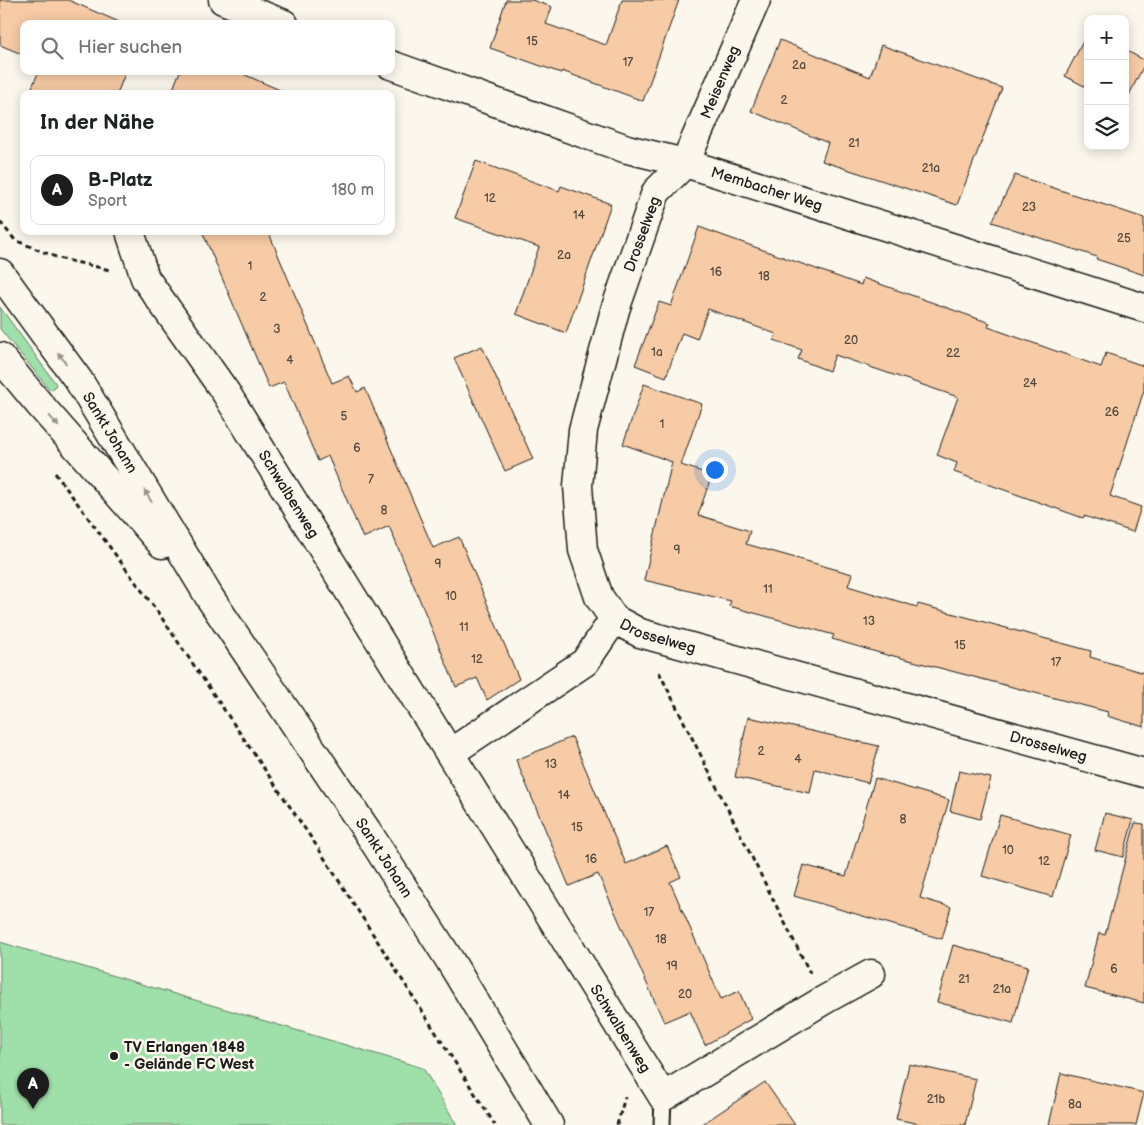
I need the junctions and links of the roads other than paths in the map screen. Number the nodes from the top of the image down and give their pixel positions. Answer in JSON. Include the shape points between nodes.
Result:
{"nodes":[{"id":1,"x":223,"y":0,"type":"edge"},
{"id":2,"x":756,"y":0,"type":"edge"},
{"id":3,"x":274,"y":20,"type":"edge"},
{"id":4,"x":395,"y":66,"type":"edge"},
{"id":5,"x":685,"y":163,"type":"junction"},
{"id":6,"x":131,"y":235,"type":"dead end"},
{"id":7,"x":0,"y":273,"type":"edge"},
{"id":8,"x":1144,"y":308,"type":"edge"},
{"id":9,"x":0,"y":357,"type":"edge"},
{"id":10,"x":210,"y":598,"type":"junction"},
{"id":11,"x":614,"y":619,"type":"junction"},
{"id":12,"x":450,"y":753,"type":"junction"},
{"id":13,"x":1144,"y":774,"type":"edge"},
{"id":14,"x":871,"y":974,"type":"dead end"},
{"id":15,"x":663,"y":1097,"type":"junction"},
{"id":16,"x":549,"y":1125,"type":"edge"},
{"id":17,"x":662,"y":1125,"type":"edge"}],
"edges":[{"from":1,"to":3,"type":"street"},
{"from":2,"to":5,"type":"street","name":"Meisenweg"},
{"from":4,"to":5,"type":"street","name":"Membacher Weg","via":[[627,149]]},
{"from":5,"to":8,"type":"street","name":"Membacher Weg"},
{"from":5,"to":11,"type":"street","name":"Drosselweg","via":[[656,192],[615,310],[583,430],[578,486],[583,550],[599,598]]},
{"from":6,"to":12,"type":"street","name":"Schwalbenweg","via":[[145,278],[226,393]]},
{"from":10,"to":7,"type":"street","name":"Sankt Johann","one_way":true,"via":[[79,381]]},
{"from":9,"to":10,"type":"street","name":"Sankt Johann","one_way":true},
{"from":10,"to":16,"type":"street","name":"Sankt Johann","via":[[380,851]]},
{"from":11,"to":12,"type":"street","via":[[585,662]]},
{"from":11,"to":13,"type":"street","name":"Drosselweg","via":[[640,633]]},
{"from":12,"to":15,"type":"street","name":"Schwalbenweg"},
{"from":14,"to":15,"type":"street"},
{"from":15,"to":17,"type":"lane"}]}
